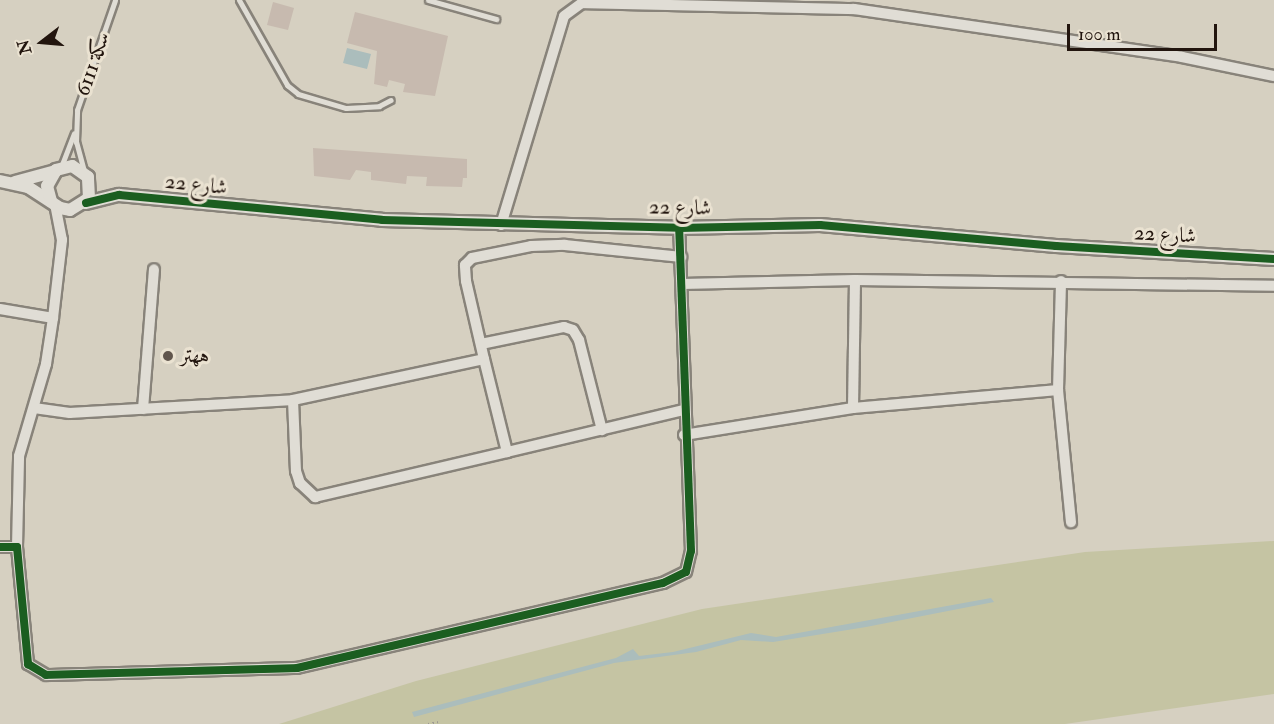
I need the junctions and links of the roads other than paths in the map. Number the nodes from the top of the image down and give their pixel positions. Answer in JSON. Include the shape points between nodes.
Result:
{"nodes":[{"id":1,"x":115,"y":0,"type":"edge"},
{"id":2,"x":239,"y":0,"type":"edge"},
{"id":3,"x":428,"y":0,"type":"edge"},
{"id":4,"x":496,"y":19,"type":"dead end"},
{"id":5,"x":1274,"y":76,"type":"edge"},
{"id":6,"x":392,"y":100,"type":"dead end"},
{"id":7,"x":75,"y":129,"type":"junction"},
{"id":8,"x":58,"y":169,"type":"junction"},
{"id":9,"x":87,"y":175,"type":"junction"},
{"id":10,"x":0,"y":182,"type":"edge"},
{"id":11,"x":14,"y":183,"type":"junction"},
{"id":12,"x":119,"y":195,"type":"junction"},
{"id":13,"x":53,"y":203,"type":"junction"},
{"id":14,"x":81,"y":206,"type":"junction"},
{"id":15,"x":501,"y":225,"type":"junction"},
{"id":16,"x":679,"y":228,"type":"junction"},
{"id":17,"x":62,"y":240,"type":"junction"},
{"id":18,"x":681,"y":257,"type":"junction"},
{"id":19,"x":1274,"y":259,"type":"edge"},
{"id":20,"x":154,"y":269,"type":"dead end"},
{"id":21,"x":855,"y":280,"type":"junction"},
{"id":22,"x":1061,"y":281,"type":"junction"},
{"id":23,"x":682,"y":284,"type":"junction"},
{"id":24,"x":1274,"y":286,"type":"edge"},
{"id":25,"x":0,"y":309,"type":"edge"},
{"id":26,"x":53,"y":318,"type":"junction"},
{"id":27,"x":481,"y":344,"type":"junction"},
{"id":28,"x":484,"y":359,"type":"junction"},
{"id":29,"x":1058,"y":390,"type":"junction"},
{"id":30,"x":293,"y":400,"type":"junction"},
{"id":31,"x":34,"y":408,"type":"junction"},
{"id":32,"x":853,"y":408,"type":"junction"},
{"id":33,"x":143,"y":409,"type":"junction"},
{"id":34,"x":683,"y":410,"type":"junction"},
{"id":35,"x":602,"y":430,"type":"junction"},
{"id":36,"x":684,"y":435,"type":"junction"},
{"id":37,"x":507,"y":452,"type":"junction"},
{"id":38,"x":1071,"y":522,"type":"dead end"},
{"id":39,"x":0,"y":547,"type":"edge"},
{"id":40,"x":17,"y":547,"type":"junction"}],
"edges":[{"from":1,"to":7,"type":"lane","name":"سكة 6111","via":[[77,110]]},
{"from":2,"to":6,"type":"lane","via":[[287,85],[298,94],[317,104],[346,108],[379,106]]},
{"from":3,"to":4,"type":"lane"},
{"from":5,"to":15,"type":"street","via":[[1182,57],[854,9],[582,3],[564,16]]},
{"from":7,"to":8,"type":"lane","name":"سكة 6111"},
{"from":7,"to":9,"type":"lane","name":"سكة 6111"},
{"from":8,"to":9,"type":"street","via":[[72,166]]},
{"from":8,"to":11,"type":"street"},
{"from":8,"to":13,"type":"street","via":[[47,186]]},
{"from":9,"to":12,"type":"street","name":"شارع 22"},
{"from":9,"to":14,"type":"street","via":[[91,192]]},
{"from":10,"to":11,"type":"street"},
{"from":11,"to":13,"type":"street"},
{"from":12,"to":14,"type":"street","name":"شارع 22"},
{"from":12,"to":15,"type":"street","name":"شارع 22","via":[[382,220]]},
{"from":13,"to":14,"type":"street"},
{"from":13,"to":17,"type":"street"},
{"from":14,"to":17,"type":"street"},
{"from":15,"to":16,"type":"street","name":"شارع 22"},
{"from":16,"to":18,"type":"street"},
{"from":16,"to":19,"type":"street","name":"شارع 22","via":[[820,225],[1056,246]]},
{"from":17,"to":26,"type":"street"},
{"from":18,"to":23,"type":"street"},
{"from":18,"to":27,"type":"street","via":[[565,245],[531,246],[472,258],[465,264],[466,281]]},
{"from":20,"to":33,"type":"street"},
{"from":21,"to":22,"type":"street"},
{"from":21,"to":23,"type":"street"},
{"from":21,"to":32,"type":"street"},
{"from":22,"to":24,"type":"street"},
{"from":22,"to":29,"type":"street"},
{"from":23,"to":34,"type":"street"},
{"from":25,"to":26,"type":"street"},
{"from":26,"to":31,"type":"street"},
{"from":27,"to":28,"type":"street"},
{"from":27,"to":35,"type":"street","via":[[564,327],[573,330],[579,339]]},
{"from":28,"to":30,"type":"street"},
{"from":28,"to":37,"type":"street"},
{"from":29,"to":32,"type":"street"},
{"from":29,"to":38,"type":"street"},
{"from":30,"to":33,"type":"street"},
{"from":30,"to":37,"type":"street","via":[[296,471],[300,483],[315,497]]},
{"from":31,"to":33,"type":"street","via":[[70,413]]},
{"from":31,"to":40,"type":"street","via":[[19,456]]},
{"from":32,"to":36,"type":"street"},
{"from":34,"to":35,"type":"street"},
{"from":34,"to":36,"type":"street"},
{"from":35,"to":37,"type":"street"},
{"from":36,"to":40,"type":"street","via":[[691,551],[686,572],[663,583],[297,668],[46,675],[34,672],[28,664],[23,638]]},
{"from":39,"to":40,"type":"street"}]}
